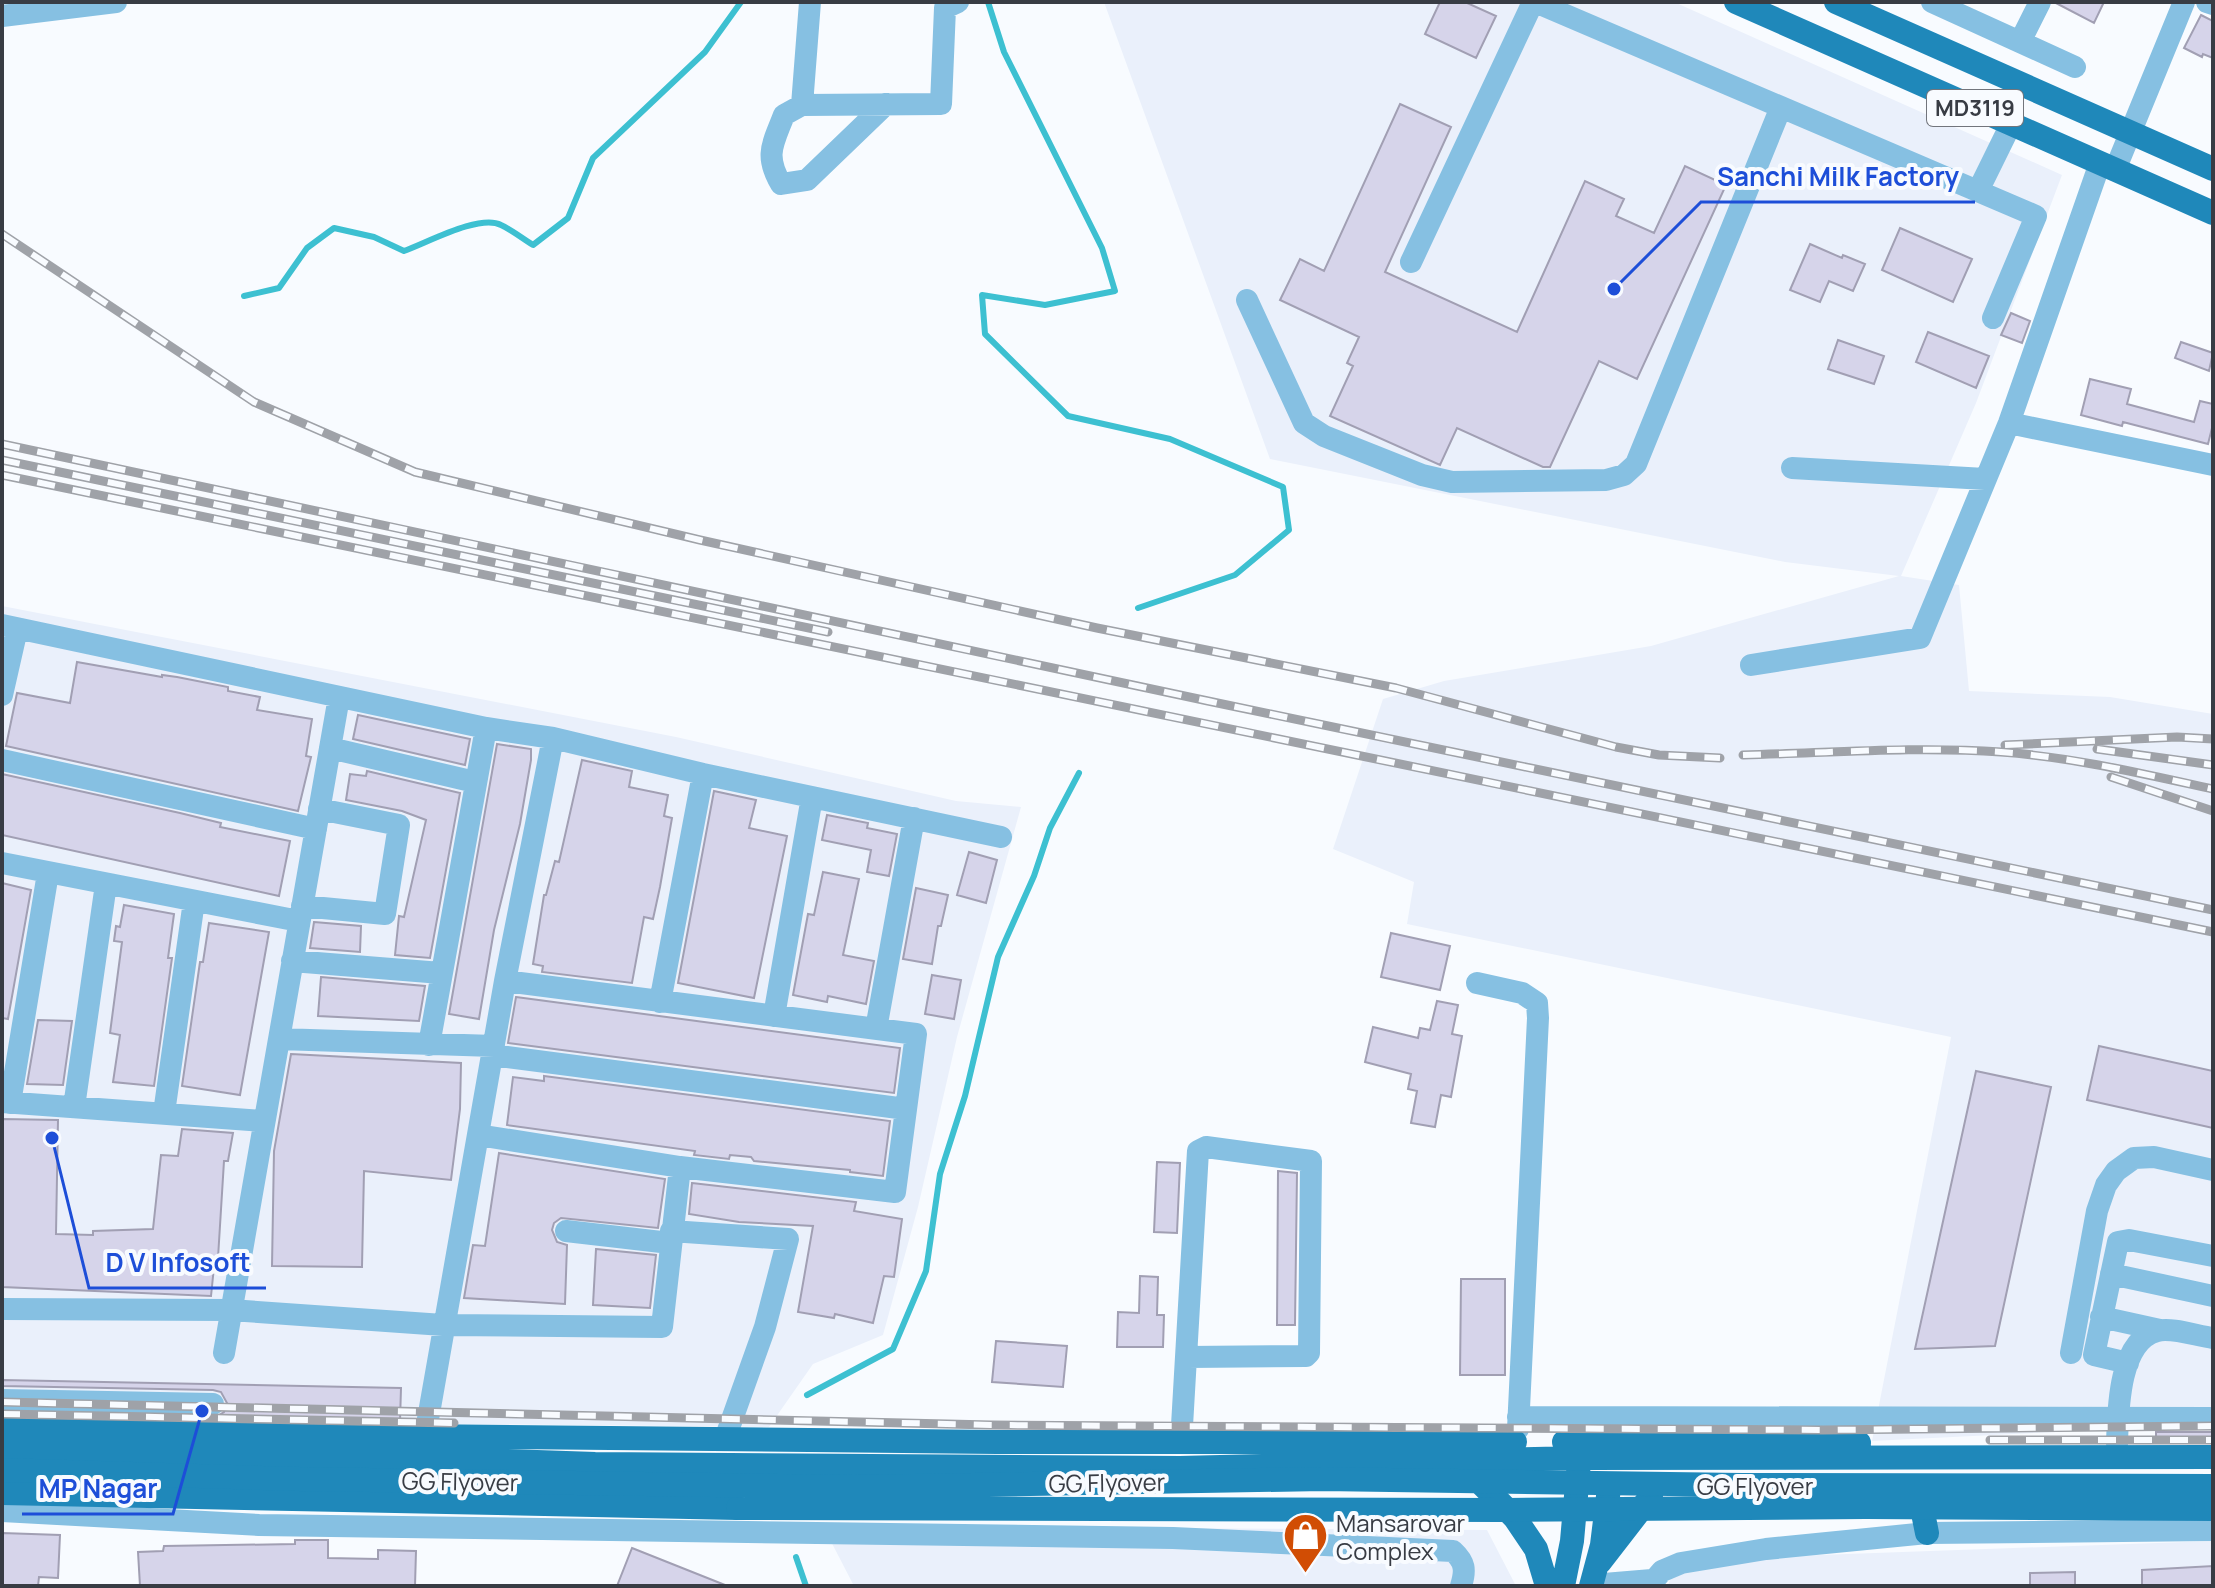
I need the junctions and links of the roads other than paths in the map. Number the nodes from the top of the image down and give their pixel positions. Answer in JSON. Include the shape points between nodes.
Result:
{"nodes":[{"id":1,"x":116,"y":2,"type":"edge"},
{"id":2,"x":810,"y":2,"type":"edge"},
{"id":3,"x":1534,"y":2,"type":"edge"},
{"id":4,"x":1736,"y":2,"type":"edge"},
{"id":5,"x":1836,"y":2,"type":"edge"},
{"id":6,"x":2040,"y":2,"type":"edge"},
{"id":7,"x":2184,"y":2,"type":"edge"},
{"id":8,"x":2207,"y":2,"type":"edge"},
{"id":9,"x":948,"y":4,"type":"edge"},
{"id":10,"x":2213,"y":4,"type":"edge"},
{"id":11,"x":1946,"y":5,"type":"edge"},
{"id":12,"x":2,"y":16,"type":"edge"},
{"id":13,"x":2020,"y":42,"type":"junction"},
{"id":14,"x":2075,"y":67,"type":"dead end"},
{"id":15,"x":886,"y":104,"type":"junction"},
{"id":16,"x":802,"y":105,"type":"junction"},
{"id":17,"x":1781,"y":107,"type":"junction"},
{"id":18,"x":2011,"y":124,"type":"junction"},
{"id":19,"x":2130,"y":133,"type":"junction"},
{"id":20,"x":2108,"y":167,"type":"junction"},
{"id":21,"x":2213,"y":169,"type":"edge"},
{"id":22,"x":1978,"y":191,"type":"junction"},
{"id":23,"x":2213,"y":213,"type":"edge"},
{"id":24,"x":1411,"y":262,"type":"dead end"},
{"id":25,"x":1247,"y":300,"type":"dead end"},
{"id":26,"x":1993,"y":318,"type":"dead end"},
{"id":27,"x":2009,"y":423,"type":"junction"},
{"id":28,"x":2213,"y":465,"type":"edge"},
{"id":29,"x":1792,"y":468,"type":"dead end"},
{"id":30,"x":1985,"y":479,"type":"junction"},
{"id":31,"x":9,"y":627,"type":"edge"},
{"id":32,"x":1751,"y":665,"type":"dead end"},
{"id":33,"x":2,"y":695,"type":"edge"},
{"id":34,"x":339,"y":697,"type":"junction"},
{"id":35,"x":486,"y":728,"type":"junction"},
{"id":36,"x":553,"y":738,"type":"junction"},
{"id":37,"x":330,"y":748,"type":"junction"},
{"id":38,"x":2,"y":760,"type":"edge"},
{"id":39,"x":703,"y":774,"type":"junction"},
{"id":40,"x":475,"y":782,"type":"junction"},
{"id":41,"x":812,"y":797,"type":"junction"},
{"id":42,"x":914,"y":818,"type":"junction"},
{"id":43,"x":317,"y":819,"type":"junction"},
{"id":44,"x":1001,"y":837,"type":"dead end"},
{"id":45,"x":2,"y":863,"type":"edge"},
{"id":46,"x":48,"y":873,"type":"junction"},
{"id":47,"x":106,"y":884,"type":"junction"},
{"id":48,"x":194,"y":901,"type":"junction"},
{"id":49,"x":301,"y":913,"type":"junction"},
{"id":50,"x":292,"y":961,"type":"junction"},
{"id":51,"x":441,"y":973,"type":"junction"},
{"id":52,"x":505,"y":981,"type":"junction"},
{"id":53,"x":1477,"y":983,"type":"dead end"},
{"id":54,"x":660,"y":1002,"type":"junction"},
{"id":55,"x":774,"y":1016,"type":"junction"},
{"id":56,"x":876,"y":1029,"type":"junction"},
{"id":57,"x":279,"y":1039,"type":"junction"},
{"id":58,"x":429,"y":1045,"type":"junction"},
{"id":59,"x":493,"y":1050,"type":"junction"},
{"id":60,"x":6,"y":1103,"type":"edge"},
{"id":61,"x":74,"y":1107,"type":"junction"},
{"id":62,"x":906,"y":1109,"type":"junction"},
{"id":63,"x":164,"y":1113,"type":"junction"},
{"id":64,"x":263,"y":1121,"type":"junction"},
{"id":65,"x":478,"y":1135,"type":"junction"},
{"id":66,"x":680,"y":1167,"type":"junction"},
{"id":67,"x":2213,"y":1170,"type":"edge"},
{"id":68,"x":566,"y":1231,"type":"dead end"},
{"id":69,"x":671,"y":1237,"type":"junction"},
{"id":70,"x":2213,"y":1256,"type":"edge"},
{"id":71,"x":2111,"y":1274,"type":"junction"},
{"id":72,"x":2213,"y":1296,"type":"edge"},
{"id":73,"x":2,"y":1309,"type":"edge"},
{"id":74,"x":230,"y":1310,"type":"junction"},
{"id":75,"x":2101,"y":1317,"type":"junction"},
{"id":76,"x":443,"y":1325,"type":"junction"},
{"id":77,"x":2160,"y":1330,"type":"junction"},
{"id":78,"x":2213,"y":1338,"type":"edge"},
{"id":79,"x":224,"y":1353,"type":"dead end"},
{"id":80,"x":2071,"y":1353,"type":"dead end"},
{"id":81,"x":1187,"y":1357,"type":"junction"},
{"id":82,"x":2128,"y":1363,"type":"junction"},
{"id":83,"x":2,"y":1400,"type":"edge"},
{"id":84,"x":213,"y":1404,"type":"dead end"},
{"id":85,"x":1518,"y":1417,"type":"junction"},
{"id":86,"x":2118,"y":1417,"type":"junction"},
{"id":87,"x":2213,"y":1418,"type":"edge"},
{"id":88,"x":2,"y":1428,"type":"edge"},
{"id":89,"x":425,"y":1436,"type":"junction"},
{"id":90,"x":725,"y":1439,"type":"junction"},
{"id":91,"x":1517,"y":1442,"type":"junction"},
{"id":92,"x":1181,"y":1443,"type":"junction"},
{"id":93,"x":2117,"y":1444,"type":"junction"},
{"id":94,"x":2213,"y":1444,"type":"edge"},
{"id":95,"x":1580,"y":1450,"type":"junction"},
{"id":96,"x":1612,"y":1450,"type":"junction"},
{"id":97,"x":2,"y":1451,"type":"edge"},
{"id":98,"x":2213,"y":1457,"type":"edge"},
{"id":99,"x":1678,"y":1459,"type":"junction"},
{"id":100,"x":1913,"y":1459,"type":"junction"},
{"id":101,"x":1455,"y":1460,"type":"junction"},
{"id":102,"x":2,"y":1470,"type":"edge"},
{"id":103,"x":2213,"y":1486,"type":"edge"},
{"id":104,"x":2,"y":1493,"type":"edge"},
{"id":105,"x":2213,"y":1509,"type":"edge"},
{"id":106,"x":2,"y":1511,"type":"edge"},
{"id":107,"x":2213,"y":1530,"type":"edge"},
{"id":108,"x":1927,"y":1533,"type":"junction"},
{"id":109,"x":1593,"y":1580,"type":"edge"},
{"id":110,"x":1650,"y":1583,"type":"edge"},
{"id":111,"x":1461,"y":1586,"type":"edge"},
{"id":112,"x":1547,"y":1586,"type":"edge"},
{"id":113,"x":1563,"y":1586,"type":"edge"}],
"edges":[{"from":1,"to":12,"type":"street"},
{"from":2,"to":16,"type":"street"},
{"from":3,"to":17,"type":"street"},
{"from":3,"to":24,"type":"street"},
{"from":4,"to":18,"type":"main road","number":"MD3119"},
{"from":5,"to":19,"type":"main road","number":"MD3119"},
{"from":6,"to":13,"type":"street"},
{"from":7,"to":19,"type":"street"},
{"from":8,"to":10,"type":"street"},
{"from":9,"to":15,"type":"street","via":[[941,104]]},
{"from":11,"to":13,"type":"street"},
{"from":13,"to":14,"type":"street"},
{"from":15,"to":16,"type":"street"},
{"from":15,"to":16,"type":"street","via":[[807,180],[781,184],[771,167],[771,150],[784,115]]},
{"from":17,"to":22,"type":"street"},
{"from":17,"to":25,"type":"street","via":[[1636,464],[1624,475],[1606,480],[1452,482],[1324,436],[1304,423]]},
{"from":18,"to":20,"type":"main road","number":"MD3119"},
{"from":18,"to":22,"type":"street"},
{"from":19,"to":20,"type":"street"},
{"from":19,"to":21,"type":"main road","number":"MD3119"},
{"from":20,"to":23,"type":"main road","number":"MD3119"},
{"from":20,"to":27,"type":"street"},
{"from":22,"to":26,"type":"street","via":[[2036,216]]},
{"from":27,"to":28,"type":"street"},
{"from":27,"to":30,"type":"street"},
{"from":29,"to":30,"type":"street"},
{"from":30,"to":32,"type":"street","via":[[1920,638]]},
{"from":31,"to":33,"type":"street"},
{"from":31,"to":34,"type":"street"},
{"from":34,"to":35,"type":"street"},
{"from":34,"to":37,"type":"street"},
{"from":35,"to":36,"type":"street"},
{"from":35,"to":40,"type":"street"},
{"from":36,"to":39,"type":"street"},
{"from":36,"to":52,"type":"street"},
{"from":37,"to":40,"type":"street"},
{"from":37,"to":43,"type":"street"},
{"from":38,"to":43,"type":"street"},
{"from":39,"to":41,"type":"street"},
{"from":39,"to":54,"type":"street"},
{"from":40,"to":51,"type":"street"},
{"from":41,"to":42,"type":"street"},
{"from":41,"to":55,"type":"street"},
{"from":42,"to":44,"type":"street"},
{"from":42,"to":56,"type":"street"},
{"from":43,"to":49,"type":"street"},
{"from":43,"to":49,"type":"street","via":[[399,825],[385,914]]},
{"from":45,"to":46,"type":"street"},
{"from":46,"to":47,"type":"street"},
{"from":46,"to":60,"type":"street"},
{"from":47,"to":48,"type":"street"},
{"from":47,"to":61,"type":"street"},
{"from":48,"to":49,"type":"street"},
{"from":48,"to":63,"type":"street"},
{"from":49,"to":50,"type":"street"},
{"from":50,"to":51,"type":"street"},
{"from":50,"to":57,"type":"street"},
{"from":51,"to":58,"type":"street"},
{"from":52,"to":54,"type":"street"},
{"from":52,"to":59,"type":"street"},
{"from":53,"to":85,"type":"street","via":[[1537,1003]]},
{"from":54,"to":55,"type":"street"},
{"from":55,"to":56,"type":"street"},
{"from":56,"to":62,"type":"street","via":[[916,1034]]},
{"from":57,"to":58,"type":"street"},
{"from":57,"to":64,"type":"street"},
{"from":58,"to":59,"type":"street"},
{"from":59,"to":62,"type":"street"},
{"from":59,"to":65,"type":"street"},
{"from":60,"to":61,"type":"street"},
{"from":61,"to":63,"type":"street"},
{"from":62,"to":66,"type":"street","via":[[895,1192]]},
{"from":63,"to":64,"type":"street"},
{"from":64,"to":74,"type":"street"},
{"from":65,"to":66,"type":"street"},
{"from":65,"to":76,"type":"street"},
{"from":66,"to":69,"type":"street"},
{"from":67,"to":80,"type":"street","via":[[2154,1157],[2134,1158],[2116,1171],[2097,1211]]},
{"from":68,"to":69,"type":"street"},
{"from":69,"to":76,"type":"street","via":[[662,1327]]},
{"from":69,"to":90,"type":"street","via":[[788,1239],[765,1327]]},
{"from":70,"to":71,"type":"street","via":[[2123,1240],[2118,1242]]},
{"from":71,"to":72,"type":"street"},
{"from":71,"to":75,"type":"street"},
{"from":73,"to":74,"type":"street"},
{"from":74,"to":76,"type":"street"},
{"from":74,"to":79,"type":"street"},
{"from":75,"to":77,"type":"street"},
{"from":75,"to":82,"type":"street","via":[[2094,1355]]},
{"from":76,"to":89,"type":"street"},
{"from":77,"to":78,"type":"street"},
{"from":77,"to":82,"type":"street","via":[[2137,1345]]},
{"from":81,"to":81,"type":"street","via":[[1198,1151],[1206,1147],[1311,1161],[1309,1353]]},
{"from":81,"to":92,"type":"street"},
{"from":82,"to":86,"type":"street"},
{"from":83,"to":84,"type":"street"},
{"from":85,"to":86,"type":"street"},
{"from":85,"to":91,"type":"street"},
{"from":86,"to":87,"type":"street"},
{"from":86,"to":93,"type":"street"},
{"from":88,"to":89,"type":"main road"},
{"from":89,"to":90,"type":"main road"},
{"from":90,"to":92,"type":"main road"},
{"from":91,"to":92,"type":"main road"},
{"from":91,"to":95,"type":"main road"},
{"from":93,"to":94,"type":"main road"},
{"from":93,"to":96,"type":"main road"},
{"from":95,"to":96,"type":"main road"},
{"from":95,"to":101,"type":"main road"},
{"from":95,"to":113,"type":"main road"},
{"from":96,"to":99,"type":"main road"},
{"from":96,"to":109,"type":"main road","via":[[1608,1509]]},
{"from":97,"to":101,"type":"main road","via":[[894,1467],[1180,1468]]},
{"from":98,"to":100,"type":"main road"},
{"from":99,"to":100,"type":"main road"},
{"from":99,"to":109,"type":"main road"},
{"from":100,"to":108,"type":"main road"},
{"from":101,"to":112,"type":"main road","via":[[1515,1518],[1536,1549]]},
{"from":102,"to":103,"type":"main road","name":"GG Flyover","bridge":true,"via":[[854,1487],[1323,1479]]},
{"from":104,"to":105,"type":"main road","name":"GG Flyover","bridge":true,"via":[[738,1508]]},
{"from":106,"to":111,"type":"street","via":[[259,1525],[1173,1538],[1453,1551],[1463,1560]]},
{"from":107,"to":108,"type":"street"},
{"from":108,"to":110,"type":"street","via":[[1693,1560],[1671,1567]]},
{"from":109,"to":110,"type":"street"}]}
